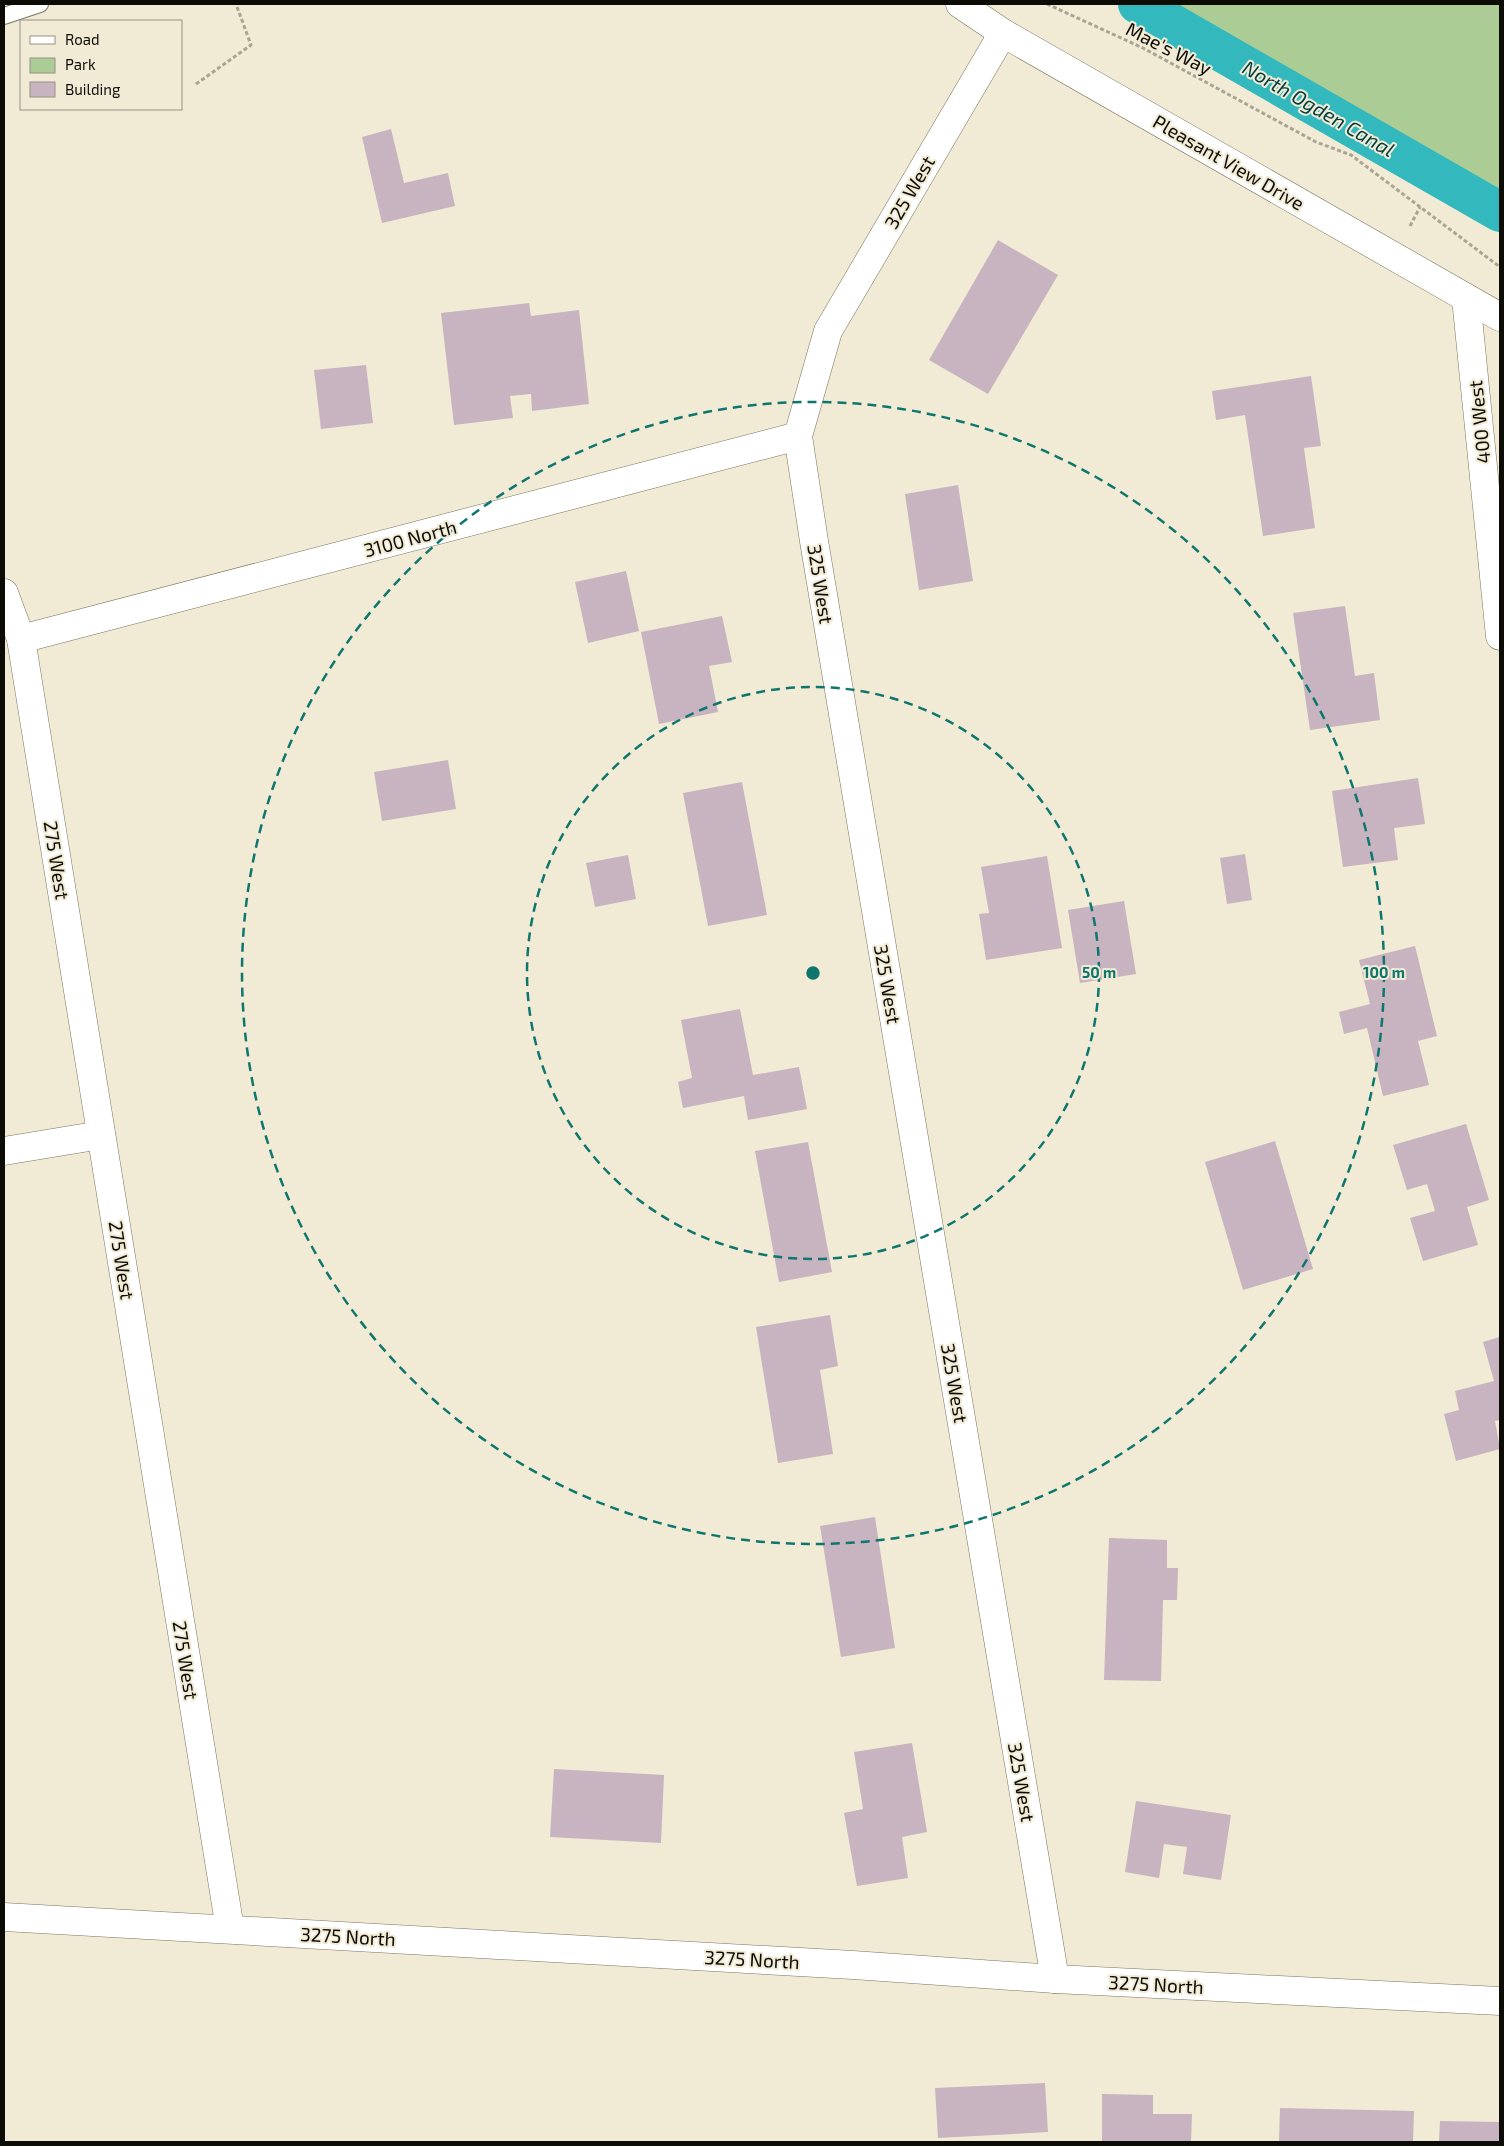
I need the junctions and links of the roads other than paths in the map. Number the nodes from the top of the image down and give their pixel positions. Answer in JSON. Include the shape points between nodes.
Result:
{"nodes":[{"id":1,"x":40,"y":4,"type":"edge"},
{"id":2,"x":960,"y":4,"type":"edge"},
{"id":3,"x":4,"y":16,"type":"edge"},
{"id":4,"x":1002,"y":33,"type":"junction"},
{"id":5,"x":1466,"y":298,"type":"junction"},
{"id":6,"x":1500,"y":317,"type":"edge"},
{"id":7,"x":798,"y":436,"type":"junction"},
{"id":8,"x":4,"y":593,"type":"edge"},
{"id":9,"x":1500,"y":636,"type":"edge"},
{"id":10,"x":21,"y":639,"type":"junction"},
{"id":11,"x":101,"y":1136,"type":"junction"},
{"id":12,"x":4,"y":1152,"type":"edge"},
{"id":13,"x":4,"y":1917,"type":"edge"},
{"id":14,"x":230,"y":1929,"type":"junction"},
{"id":15,"x":1055,"y":1979,"type":"junction"},
{"id":16,"x":1500,"y":2001,"type":"edge"}],
"edges":[{"from":1,"to":3,"type":"lane"},
{"from":2,"to":4,"type":"street","name":"Pleasant View Drive"},
{"from":4,"to":5,"type":"street","name":"Pleasant View Drive"},
{"from":4,"to":7,"type":"street","name":"325 West","via":[[828,331]]},
{"from":5,"to":6,"type":"street","name":"Pleasant View Drive"},
{"from":5,"to":9,"type":"street","name":"400 West"},
{"from":7,"to":10,"type":"street","name":"3100 North"},
{"from":7,"to":15,"type":"street","name":"325 West"},
{"from":8,"to":10,"type":"street","name":"275 West"},
{"from":10,"to":11,"type":"street","name":"275 West"},
{"from":11,"to":12,"type":"street"},
{"from":11,"to":14,"type":"street","name":"275 West"},
{"from":13,"to":14,"type":"street","name":"3275 North"},
{"from":14,"to":15,"type":"street","name":"3275 North"},
{"from":15,"to":16,"type":"street","name":"3275 North"}]}
